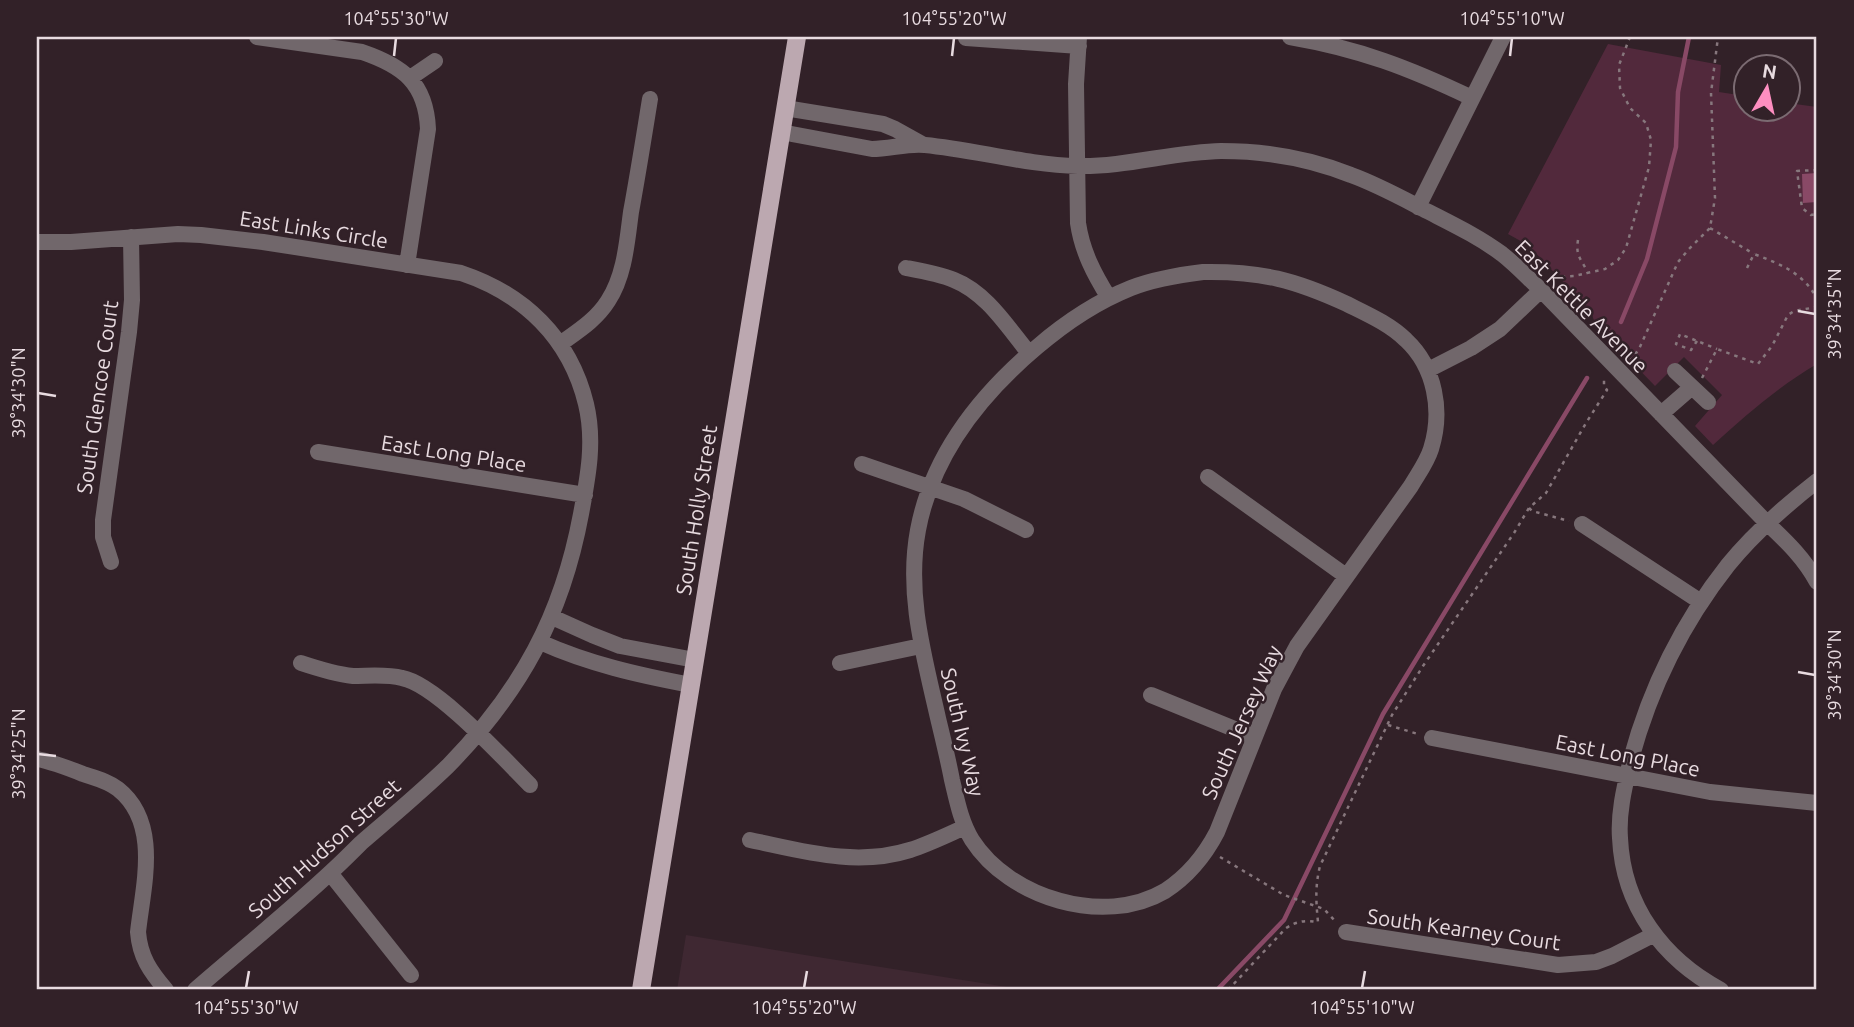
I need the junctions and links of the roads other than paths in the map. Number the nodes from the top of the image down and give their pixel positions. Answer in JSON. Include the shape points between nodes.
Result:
{"nodes":[{"id":1,"x":257,"y":37,"type":"edge"},
{"id":2,"x":797,"y":37,"type":"edge"},
{"id":3,"x":963,"y":37,"type":"edge"},
{"id":4,"x":1290,"y":37,"type":"edge"},
{"id":5,"x":1503,"y":37,"type":"edge"},
{"id":6,"x":1079,"y":41,"type":"edge"},
{"id":7,"x":435,"y":61,"type":"dead end"},
{"id":8,"x":410,"y":78,"type":"junction"},
{"id":9,"x":1472,"y":98,"type":"junction"},
{"id":10,"x":650,"y":99,"type":"dead end"},
{"id":11,"x":785,"y":108,"type":"junction"},
{"id":12,"x":781,"y":132,"type":"junction"},
{"id":13,"x":922,"y":144,"type":"junction"},
{"id":14,"x":1078,"y":166,"type":"junction"},
{"id":15,"x":1418,"y":207,"type":"junction"},
{"id":16,"x":131,"y":237,"type":"junction"},
{"id":17,"x":37,"y":242,"type":"edge"},
{"id":18,"x":407,"y":265,"type":"junction"},
{"id":19,"x":906,"y":268,"type":"dead end"},
{"id":20,"x":1541,"y":290,"type":"junction"},
{"id":21,"x":1109,"y":298,"type":"junction"},
{"id":22,"x":560,"y":344,"type":"junction"},
{"id":23,"x":1029,"y":354,"type":"junction"},
{"id":24,"x":1428,"y":370,"type":"junction"},
{"id":25,"x":1675,"y":371,"type":"dead end"},
{"id":26,"x":1692,"y":387,"type":"junction"},
{"id":27,"x":1708,"y":402,"type":"dead end"},
{"id":28,"x":1661,"y":414,"type":"junction"},
{"id":29,"x":317,"y":452,"type":"dead end"},
{"id":30,"x":862,"y":464,"type":"dead end"},
{"id":31,"x":1208,"y":477,"type":"dead end"},
{"id":32,"x":1817,"y":481,"type":"edge"},
{"id":33,"x":931,"y":487,"type":"junction"},
{"id":34,"x":585,"y":495,"type":"junction"},
{"id":35,"x":1767,"y":523,"type":"junction"},
{"id":36,"x":1582,"y":524,"type":"road end"},
{"id":37,"x":1026,"y":530,"type":"dead end"},
{"id":38,"x":111,"y":562,"type":"dead end"},
{"id":39,"x":1346,"y":576,"type":"junction"},
{"id":40,"x":1817,"y":582,"type":"edge"},
{"id":41,"x":1701,"y":602,"type":"junction"},
{"id":42,"x":552,"y":617,"type":"junction"},
{"id":43,"x":540,"y":642,"type":"junction"},
{"id":44,"x":921,"y":646,"type":"junction"},
{"id":45,"x":695,"y":660,"type":"junction"},
{"id":46,"x":301,"y":663,"type":"dead end"},
{"id":47,"x":840,"y":663,"type":"dead end"},
{"id":48,"x":691,"y":685,"type":"junction"},
{"id":49,"x":1151,"y":695,"type":"dead end"},
{"id":50,"x":478,"y":733,"type":"junction"},
{"id":51,"x":1254,"y":737,"type":"junction"},
{"id":52,"x":1432,"y":738,"type":"road end"},
{"id":53,"x":37,"y":759,"type":"edge"},
{"id":54,"x":1627,"y":776,"type":"junction"},
{"id":55,"x":530,"y":785,"type":"dead end"},
{"id":56,"x":1817,"y":803,"type":"edge"},
{"id":57,"x":965,"y":827,"type":"junction"},
{"id":58,"x":750,"y":840,"type":"dead end"},
{"id":59,"x":330,"y":873,"type":"junction"},
{"id":60,"x":1346,"y":932,"type":"road end"},
{"id":61,"x":1653,"y":935,"type":"junction"},
{"id":62,"x":411,"y":975,"type":"dead end"},
{"id":63,"x":166,"y":990,"type":"edge"},
{"id":64,"x":195,"y":990,"type":"edge"},
{"id":65,"x":640,"y":990,"type":"edge"},
{"id":66,"x":1721,"y":990,"type":"edge"}],
"edges":[{"from":1,"to":8,"type":"street","via":[[362,52],[400,68]]},
{"from":2,"to":11,"type":"main road","name":"South Holly Street"},
{"from":3,"to":6,"type":"street"},
{"from":4,"to":9,"type":"street","via":[[1373,56]]},
{"from":5,"to":9,"type":"street"},
{"from":6,"to":14,"type":"street"},
{"from":7,"to":8,"type":"street"},
{"from":8,"to":18,"type":"street","via":[[424,100],[428,129]]},
{"from":9,"to":15,"type":"street"},
{"from":10,"to":22,"type":"street","via":[[617,285],[600,312]]},
{"from":11,"to":12,"type":"main road","name":"South Holly Street"},
{"from":11,"to":13,"type":"street","name":"East Kettle Avenue","via":[[883,124]]},
{"from":12,"to":13,"type":"street","name":"East Kettle Avenue","via":[[873,149]]},
{"from":12,"to":45,"type":"main road","name":"South Holly Street"},
{"from":13,"to":14,"type":"street","name":"East Kettle Avenue"},
{"from":14,"to":15,"type":"street","name":"East Kettle Avenue","via":[[1197,152],[1275,155],[1351,174]]},
{"from":14,"to":21,"type":"street","via":[[1080,236],[1088,263]]},
{"from":15,"to":20,"type":"street","name":"East Kettle Avenue","via":[[1503,255]]},
{"from":16,"to":17,"type":"street","name":"East Links Circle"},
{"from":16,"to":18,"type":"street","name":"East Links Circle","via":[[228,237]]},
{"from":16,"to":38,"type":"street","name":"South Glencoe Court","via":[[129,332],[103,520]]},
{"from":18,"to":22,"type":"street","name":"East Links Circle","via":[[482,280],[534,314]]},
{"from":19,"to":23,"type":"street","via":[[970,288]]},
{"from":20,"to":24,"type":"street","via":[[1500,329]]},
{"from":20,"to":28,"type":"street","name":"East Kettle Avenue"},
{"from":21,"to":23,"type":"street","name":"South Ivy Way","via":[[1069,321]]},
{"from":21,"to":24,"type":"street","name":"South Ivy Way","via":[[1158,280],[1203,272],[1287,280],[1324,293],[1392,328]]},
{"from":22,"to":34,"type":"street","name":"South Hudson Street","via":[[588,412],[591,447]]},
{"from":23,"to":33,"type":"street","name":"South Ivy Way","via":[[971,414],[949,446]]},
{"from":24,"to":39,"type":"street","name":"South Jersey Way","via":[[1436,421],[1427,459]]},
{"from":25,"to":26,"type":"street"},
{"from":26,"to":27,"type":"street"},
{"from":26,"to":28,"type":"street"},
{"from":28,"to":35,"type":"street","name":"East Kettle Avenue"},
{"from":29,"to":34,"type":"street","name":"East Long Place"},
{"from":30,"to":33,"type":"street"},
{"from":31,"to":39,"type":"street"},
{"from":32,"to":35,"type":"street"},
{"from":33,"to":37,"type":"street"},
{"from":33,"to":44,"type":"street","name":"South Ivy Way","via":[[918,529],[914,568]]},
{"from":34,"to":42,"type":"street","name":"South Hudson Street","via":[[571,561]]},
{"from":35,"to":40,"type":"street","name":"East Kettle Avenue","via":[[1804,559]]},
{"from":35,"to":41,"type":"street"},
{"from":36,"to":41,"type":"street"},
{"from":39,"to":51,"type":"street","name":"South Jersey Way","via":[[1297,646]]},
{"from":41,"to":54,"type":"street","via":[[1651,697]]},
{"from":42,"to":43,"type":"street","name":"South Hudson Street"},
{"from":42,"to":45,"type":"street","via":[[620,646]]},
{"from":43,"to":48,"type":"street","via":[[595,664]]},
{"from":43,"to":50,"type":"street","name":"South Hudson Street","via":[[512,690]]},
{"from":44,"to":47,"type":"street","name":"South Ivy Way"},
{"from":44,"to":57,"type":"street","name":"South Ivy Way"},
{"from":45,"to":48,"type":"main road","name":"South Holly Street"},
{"from":46,"to":50,"type":"street","via":[[327,673],[411,680]]},
{"from":48,"to":65,"type":"main road","name":"South Holly Street"},
{"from":49,"to":51,"type":"street"},
{"from":50,"to":55,"type":"street"},
{"from":50,"to":59,"type":"street","name":"South Hudson Street"},
{"from":51,"to":57,"type":"street","name":"South Jersey Way","via":[[1207,850],[1182,879],[1146,899],[1116,906],[1085,905],[1030,891],[984,856]]},
{"from":52,"to":54,"type":"street","name":"East Long Place"},
{"from":53,"to":63,"type":"street","via":[[107,783],[119,790],[138,814],[146,856],[139,944],[148,970]]},
{"from":54,"to":56,"type":"street","name":"East Long Place","via":[[1710,792]]},
{"from":54,"to":61,"type":"street","via":[[1620,820],[1621,852],[1635,901]]},
{"from":57,"to":58,"type":"street","via":[[917,848],[868,858]]},
{"from":59,"to":62,"type":"street"},
{"from":59,"to":64,"type":"street","name":"South Hudson Street"},
{"from":60,"to":61,"type":"street","name":"South Kearney Court","via":[[1558,965],[1596,962]]},
{"from":61,"to":66,"type":"street","via":[[1695,975]]}]}
